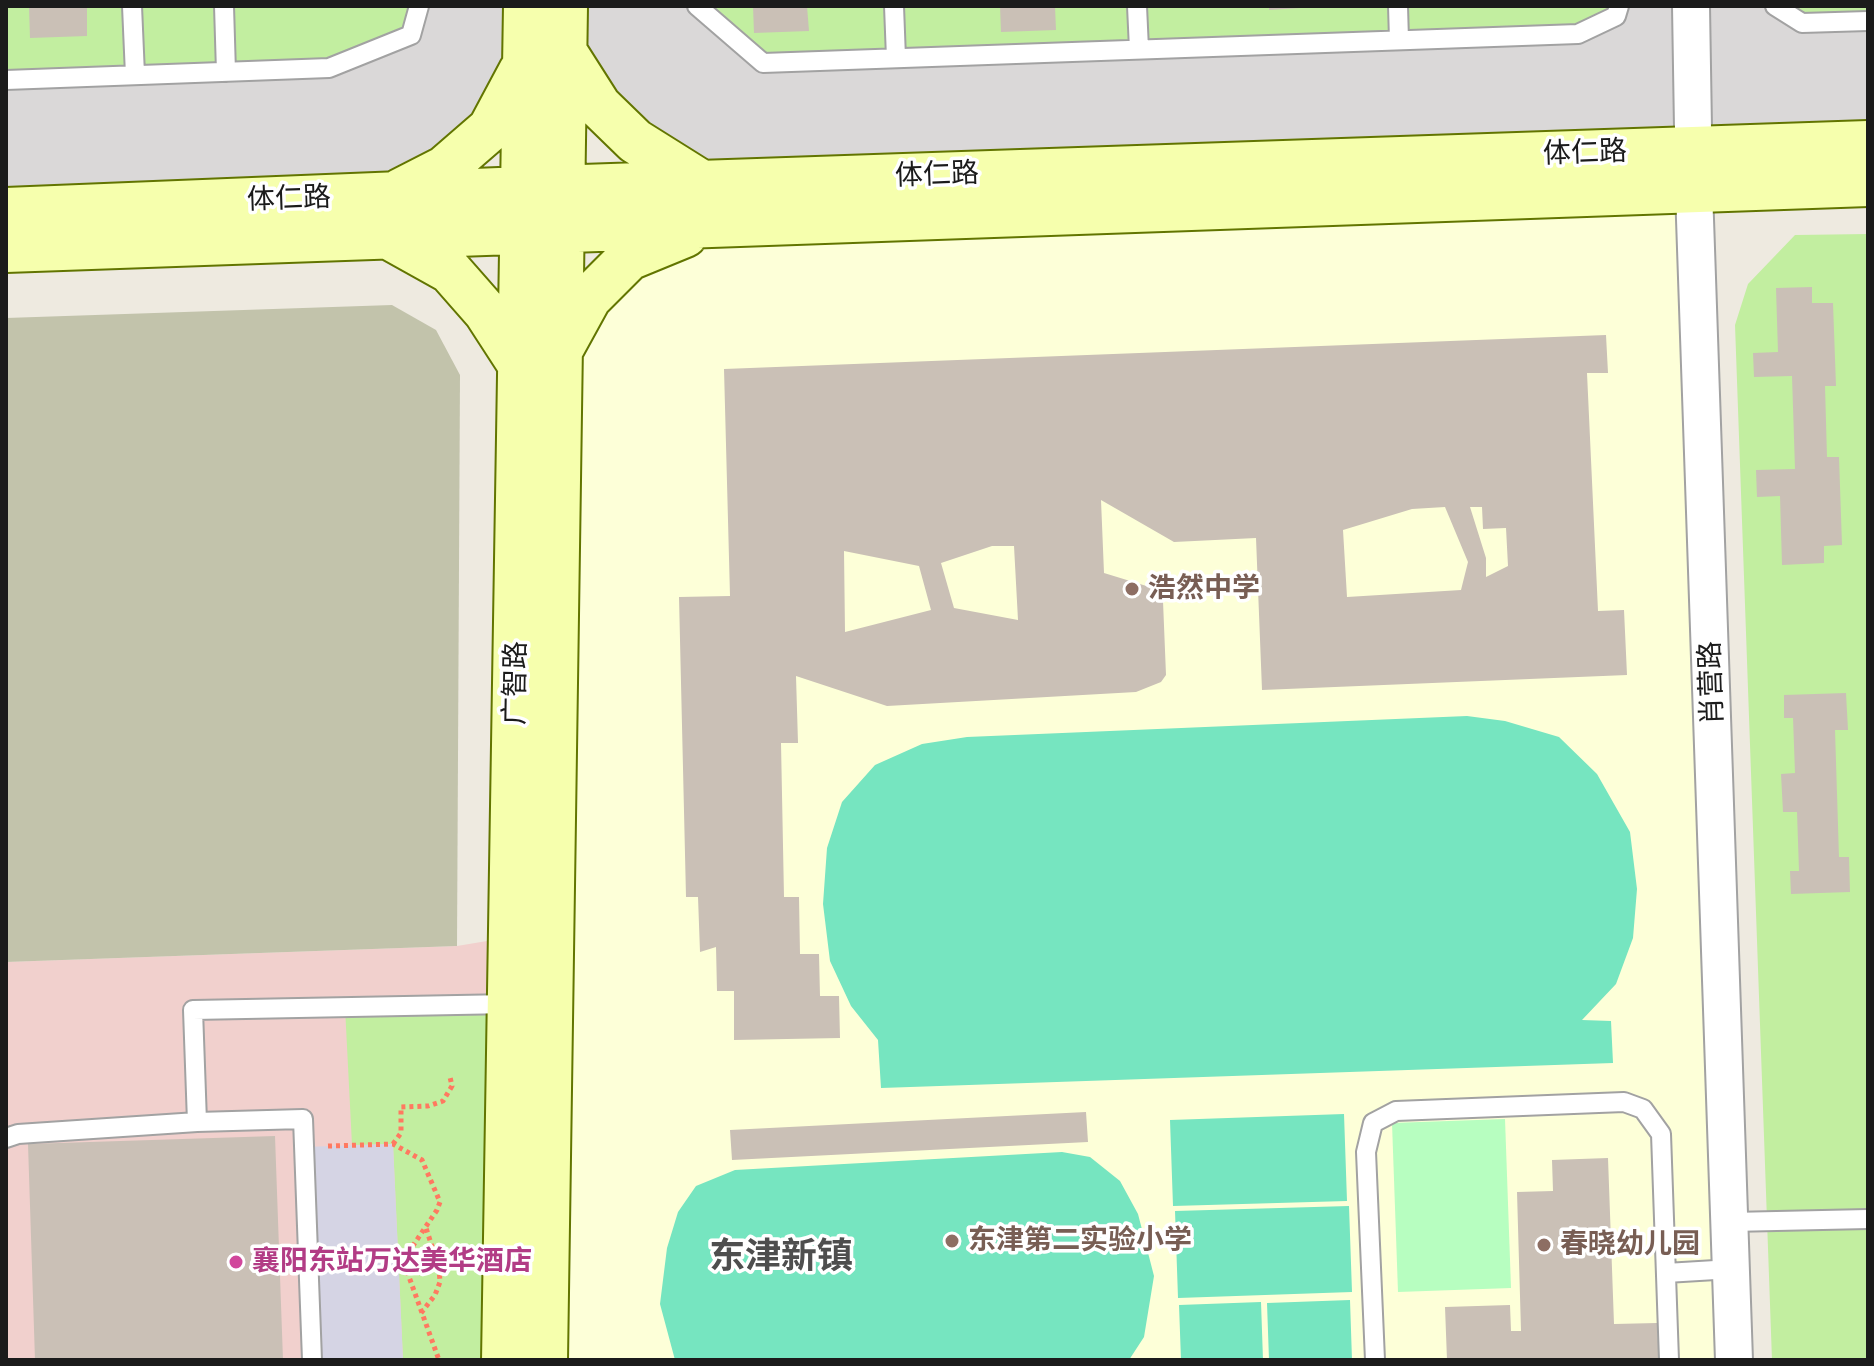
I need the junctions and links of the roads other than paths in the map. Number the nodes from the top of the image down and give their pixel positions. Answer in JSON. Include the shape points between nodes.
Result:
{"nodes":[{"id":1,"x":132,"y":6,"type":"edge"},
{"id":2,"x":224,"y":6,"type":"edge"},
{"id":3,"x":419,"y":6,"type":"edge"},
{"id":4,"x":526,"y":6,"type":"edge"},
{"id":5,"x":565,"y":6,"type":"edge"},
{"id":6,"x":697,"y":6,"type":"edge"},
{"id":7,"x":894,"y":6,"type":"edge"},
{"id":8,"x":1137,"y":6,"type":"edge"},
{"id":9,"x":1398,"y":6,"type":"edge"},
{"id":10,"x":1619,"y":6,"type":"edge"},
{"id":11,"x":1691,"y":6,"type":"edge"},
{"id":12,"x":1775,"y":6,"type":"edge"},
{"id":13,"x":1868,"y":21,"type":"edge"},
{"id":14,"x":1399,"y":40,"type":"junction"},
{"id":15,"x":1139,"y":49,"type":"junction"},
{"id":16,"x":545,"y":56,"type":"junction"},
{"id":17,"x":896,"y":58,"type":"junction"},
{"id":18,"x":226,"y":72,"type":"junction"},
{"id":19,"x":135,"y":75,"type":"junction"},
{"id":20,"x":6,"y":80,"type":"edge"},
{"id":21,"x":1868,"y":143,"type":"edge"},
{"id":22,"x":1695,"y":170,"type":"junction"},
{"id":23,"x":702,"y":183,"type":"junction"},
{"id":24,"x":1868,"y":184,"type":"edge"},
{"id":25,"x":543,"y":188,"type":"junction"},
{"id":26,"x":394,"y":194,"type":"junction"},
{"id":27,"x":6,"y":210,"type":"edge"},
{"id":28,"x":709,"y":225,"type":"junction"},
{"id":29,"x":542,"y":231,"type":"junction"},
{"id":30,"x":389,"y":237,"type":"junction"},
{"id":31,"x":6,"y":250,"type":"edge"},
{"id":32,"x":540,"y":359,"type":"junction"},
{"id":33,"x":510,"y":1004,"type":"junction"},
{"id":34,"x":197,"y":1122,"type":"junction"},
{"id":35,"x":6,"y":1138,"type":"edge"},
{"id":36,"x":1868,"y":1219,"type":"edge"},
{"id":37,"x":1731,"y":1222,"type":"junction"},
{"id":38,"x":1732,"y":1269,"type":"junction"},
{"id":39,"x":1666,"y":1273,"type":"junction"},
{"id":40,"x":312,"y":1360,"type":"edge"},
{"id":41,"x":504,"y":1360,"type":"edge"},
{"id":42,"x":545,"y":1360,"type":"edge"},
{"id":43,"x":1375,"y":1360,"type":"edge"},
{"id":44,"x":1669,"y":1360,"type":"edge"},
{"id":45,"x":1734,"y":1360,"type":"edge"}],
"edges":[{"from":1,"to":19,"type":"lane"},
{"from":2,"to":18,"type":"lane"},
{"from":3,"to":18,"type":"lane","via":[[411,35],[329,68]]},
{"from":4,"to":16,"type":"street","name":"广智路"},
{"from":5,"to":16,"type":"street","name":"广智路"},
{"from":6,"to":17,"type":"lane","via":[[763,63]]},
{"from":7,"to":17,"type":"lane"},
{"from":8,"to":15,"type":"lane"},
{"from":9,"to":14,"type":"lane"},
{"from":10,"to":14,"type":"lane","via":[[1616,16],[1578,34]]},
{"from":11,"to":22,"type":"street","name":"肖营路"},
{"from":12,"to":13,"type":"lane","via":[[1802,23]]},
{"from":14,"to":15,"type":"lane"},
{"from":15,"to":17,"type":"lane"},
{"from":16,"to":23,"type":"street","via":[[635,141]]},
{"from":16,"to":25,"type":"street","name":"广智路"},
{"from":16,"to":26,"type":"street","via":[[490,129],[445,168]]},
{"from":18,"to":19,"type":"lane"},
{"from":19,"to":20,"type":"lane"},
{"from":21,"to":22,"type":"street","name":"体仁路"},
{"from":22,"to":23,"type":"street","name":"体仁路"},
{"from":22,"to":24,"type":"street","name":"体仁路"},
{"from":22,"to":28,"type":"street","name":"体仁路"},
{"from":22,"to":37,"type":"street","name":"肖营路"},
{"from":23,"to":25,"type":"street","name":"体仁路"},
{"from":25,"to":26,"type":"street","name":"体仁路"},
{"from":25,"to":29,"type":"street","name":"广智路"},
{"from":26,"to":27,"type":"street","name":"体仁路"},
{"from":28,"to":29,"type":"street","name":"体仁路"},
{"from":28,"to":32,"type":"street","via":[[629,258]]},
{"from":29,"to":30,"type":"street","name":"体仁路"},
{"from":29,"to":32,"type":"street","name":"广智路"},
{"from":30,"to":31,"type":"street","name":"体仁路"},
{"from":30,"to":32,"type":"street","via":[[450,271],[486,312]]},
{"from":32,"to":33,"type":"street","name":"广智路"},
{"from":32,"to":42,"type":"street","name":"广智路"},
{"from":33,"to":34,"type":"lane","via":[[193,1010]]},
{"from":33,"to":41,"type":"street","name":"广智路"},
{"from":34,"to":35,"type":"lane"},
{"from":34,"to":40,"type":"lane","via":[[303,1119]]},
{"from":36,"to":37,"type":"lane"},
{"from":37,"to":38,"type":"street","name":"肖营路"},
{"from":38,"to":39,"type":"lane"},
{"from":38,"to":45,"type":"street","name":"肖营路"},
{"from":39,"to":43,"type":"lane","via":[[1661,1134],[1643,1109],[1624,1102],[1396,1111],[1373,1123],[1366,1152]]},
{"from":39,"to":44,"type":"lane"}]}
